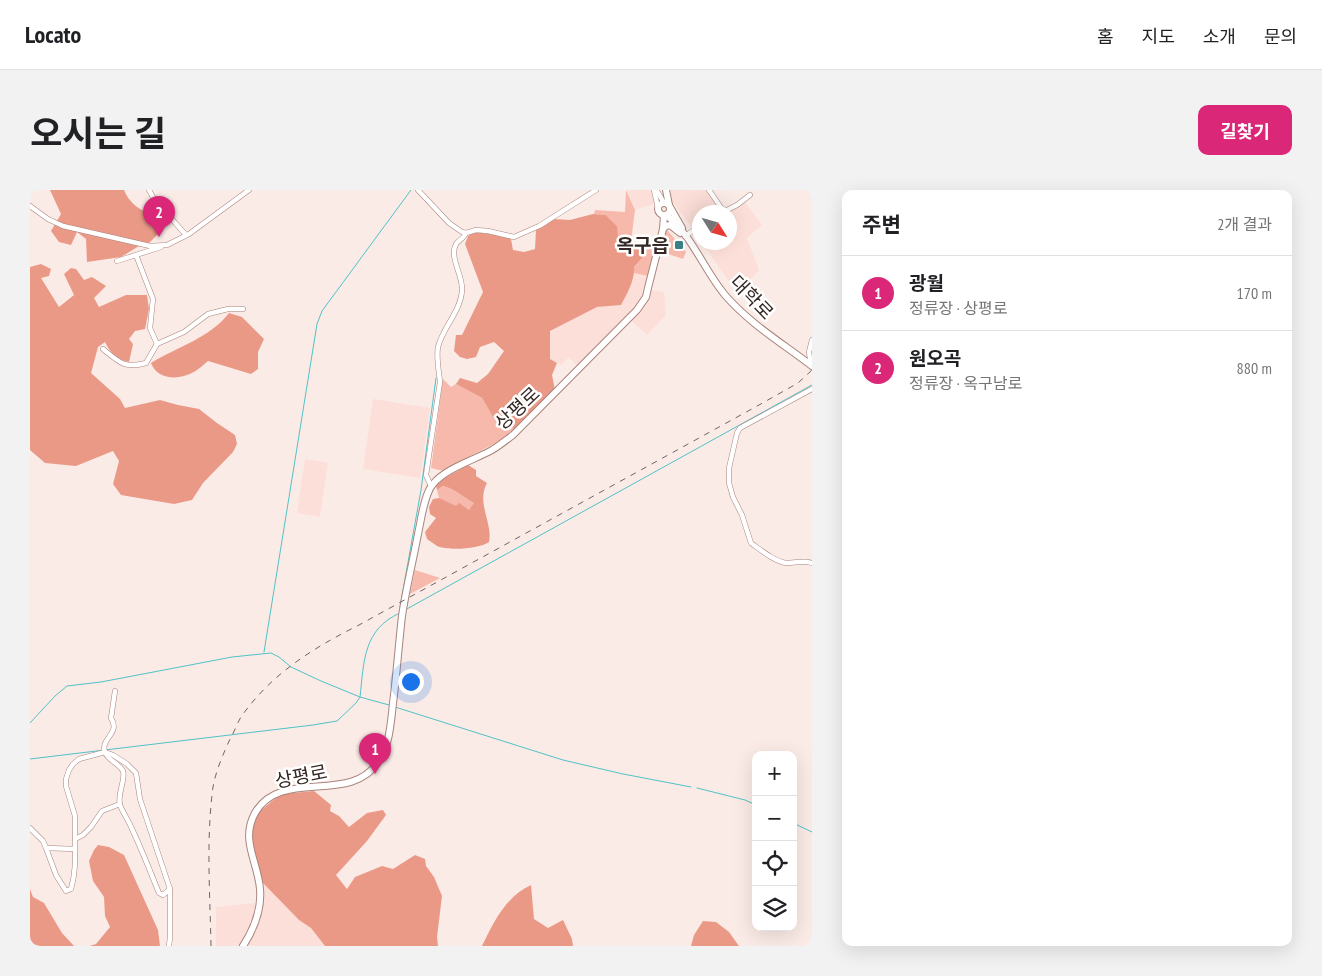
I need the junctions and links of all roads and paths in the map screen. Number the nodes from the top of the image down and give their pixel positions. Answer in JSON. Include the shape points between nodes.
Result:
{"nodes":[{"id":1,"x":149,"y":190,"type":"edge"},
{"id":2,"x":249,"y":190,"type":"edge"},
{"id":3,"x":418,"y":190,"type":"edge"},
{"id":4,"x":596,"y":190,"type":"edge"},
{"id":5,"x":655,"y":190,"type":"edge"},
{"id":6,"x":665,"y":190,"type":"edge"},
{"id":7,"x":709,"y":190,"type":"edge"},
{"id":8,"x":750,"y":195,"type":"dead end"},
{"id":9,"x":667,"y":205,"type":"junction"},
{"id":10,"x":719,"y":205,"type":"edge"},
{"id":11,"x":734,"y":205,"type":"edge"},
{"id":12,"x":30,"y":206,"type":"edge"},
{"id":13,"x":658,"y":208,"type":"junction"},
{"id":14,"x":665,"y":215,"type":"junction"},
{"id":15,"x":455,"y":228,"type":"junction"},
{"id":16,"x":663,"y":229,"type":"junction"},
{"id":17,"x":466,"y":232,"type":"junction"},
{"id":18,"x":692,"y":232,"type":"edge"},
{"id":19,"x":186,"y":235,"type":"junction"},
{"id":20,"x":685,"y":236,"type":"junction"},
{"id":21,"x":460,"y":240,"type":"junction"},
{"id":22,"x":167,"y":245,"type":"junction"},
{"id":23,"x":136,"y":255,"type":"junction"},
{"id":24,"x":117,"y":261,"type":"dead end"},
{"id":25,"x":243,"y":308,"type":"dead end"},
{"id":26,"x":812,"y":340,"type":"edge"},
{"id":27,"x":157,"y":344,"type":"junction"},
{"id":28,"x":103,"y":349,"type":"dead end"},
{"id":29,"x":812,"y":365,"type":"edge"},
{"id":30,"x":812,"y":389,"type":"edge"},
{"id":31,"x":431,"y":486,"type":"junction"},
{"id":32,"x":812,"y":563,"type":"edge"},
{"id":33,"x":115,"y":691,"type":"dead end"},
{"id":34,"x":104,"y":750,"type":"junction"},
{"id":35,"x":120,"y":804,"type":"junction"},
{"id":36,"x":30,"y":828,"type":"edge"},
{"id":37,"x":75,"y":840,"type":"junction"},
{"id":38,"x":46,"y":848,"type":"junction"},
{"id":39,"x":75,"y":849,"type":"junction"},
{"id":40,"x":170,"y":889,"type":"junction"},
{"id":41,"x":169,"y":946,"type":"edge"},
{"id":42,"x":242,"y":946,"type":"edge"}],
"edges":[{"from":1,"to":19,"type":"street"},
{"from":2,"to":19,"type":"street"},
{"from":3,"to":15,"type":"street"},
{"from":4,"to":17,"type":"street","via":[[539,226],[514,237],[476,230]]},
{"from":5,"to":9,"type":"street"},
{"from":5,"to":13,"type":"street"},
{"from":6,"to":9,"type":"main road"},
{"from":7,"to":10,"type":"street"},
{"from":8,"to":11,"type":"street"},
{"from":9,"to":13,"type":"main road","via":[[660,204]]},
{"from":9,"to":14,"type":"main road","via":[[669,212]]},
{"from":9,"to":20,"type":"main road","name":"대학로"},
{"from":12,"to":22,"type":"street","via":[[63,226],[150,246]]},
{"from":13,"to":14,"type":"main road"},
{"from":14,"to":16,"type":"main road","name":"상평로"},
{"from":14,"to":20,"type":"main road","name":"대학로"},
{"from":15,"to":17,"type":"street"},
{"from":15,"to":21,"type":"street","via":[[461,234]]},
{"from":16,"to":20,"type":"main road","via":[[670,225]]},
{"from":16,"to":31,"type":"main road","name":"상평로","via":[[646,297],[625,324],[513,434],[492,450],[438,478]]},
{"from":17,"to":21,"type":"street"},
{"from":18,"to":20,"type":"street"},
{"from":19,"to":22,"type":"street"},
{"from":20,"to":29,"type":"main road","name":"대학로","via":[[724,294],[744,315]]},
{"from":21,"to":31,"type":"street","via":[[454,253],[462,291],[438,348],[440,382],[426,475]]},
{"from":22,"to":23,"type":"street"},
{"from":23,"to":24,"type":"street"},
{"from":23,"to":27,"type":"street","via":[[153,299],[150,328]]},
{"from":25,"to":27,"type":"street","via":[[208,314],[184,332]]},
{"from":26,"to":29,"type":"street","via":[[809,352]]},
{"from":27,"to":28,"type":"street","via":[[146,363],[136,366],[122,364]]},
{"from":30,"to":32,"type":"street","via":[[740,428],[729,468],[731,490],[750,543],[781,562]]},
{"from":31,"to":42,"type":"main road","name":"상평로","via":[[404,606],[385,749],[364,776],[343,784],[282,791],[268,798],[256,812],[249,828],[248,842],[261,891],[259,912]]},
{"from":33,"to":34,"type":"street","via":[[110,718],[114,730],[104,743]]},
{"from":34,"to":35,"type":"street","via":[[108,758],[123,770]]},
{"from":34,"to":37,"type":"street","via":[[79,759],[66,779],[75,816]]},
{"from":34,"to":40,"type":"street","via":[[136,773],[140,799]]},
{"from":35,"to":37,"type":"street","via":[[102,810],[91,827]]},
{"from":35,"to":40,"type":"street","via":[[159,893],[163,895]]},
{"from":36,"to":38,"type":"street"},
{"from":37,"to":39,"type":"street"},
{"from":38,"to":39,"type":"street"},
{"from":38,"to":39,"type":"street","via":[[66,891],[71,889],[73,881]]},
{"from":40,"to":41,"type":"street"}]}
